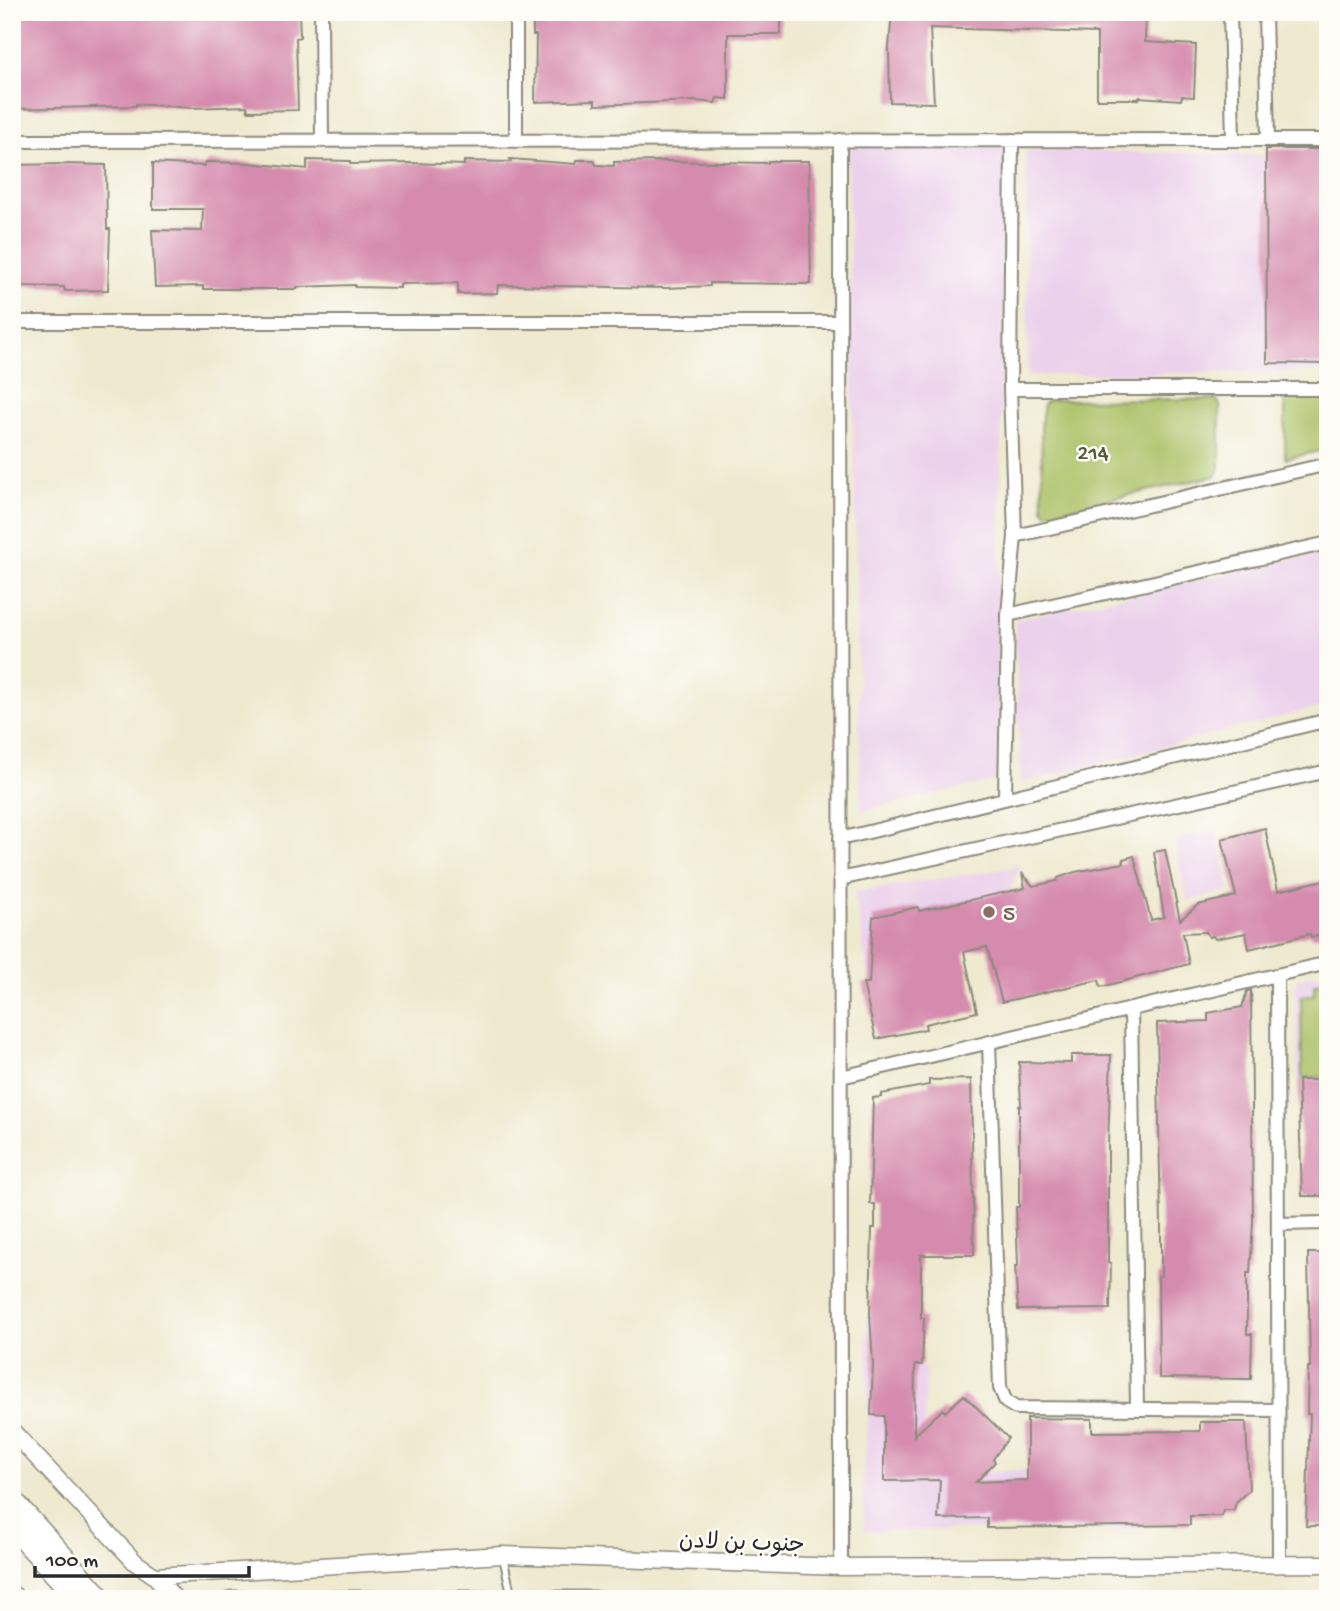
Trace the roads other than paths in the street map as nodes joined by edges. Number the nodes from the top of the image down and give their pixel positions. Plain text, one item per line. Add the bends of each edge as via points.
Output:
1 (321, 12) edge
2 (516, 12) edge
3 (1230, 12) edge
4 (1265, 12) edge
5 (1233, 140) junction
6 (1268, 140) junction
7 (1328, 140) edge
8 (12, 141) edge
9 (322, 141) junction
10 (516, 141) junction
11 (840, 141) junction
12 (1013, 141) junction
13 (840, 321) junction
14 (12, 322) edge
15 (1010, 389) junction
16 (1328, 389) edge
17 (1328, 464) edge
18 (1015, 536) junction
19 (1328, 543) edge
20 (1008, 615) junction
21 (1328, 720) edge
22 (1328, 771) edge
23 (1005, 799) junction
24 (840, 839) junction
25 (841, 879) junction
26 (1328, 963) edge
27 (1277, 975) junction
28 (1131, 1009) junction
29 (989, 1042) junction
30 (841, 1077) junction
31 (1328, 1223) edge
32 (1278, 1224) junction
33 (1137, 1409) junction
34 (1278, 1410) junction
35 (12, 1431) edge
36 (12, 1500) edge
37 (12, 1526) edge
38 (502, 1555) junction
39 (1279, 1564) junction
40 (1328, 1564) edge
41 (841, 1567) junction
42 (155, 1576) junction
43 (232, 1598) edge
44 (78, 1599) edge
45 (101, 1599) edge
46 (175, 1599) edge
47 (512, 1599) edge
48 (596, 1599) edge

1 - 9 street
2 - 10 street
3 - 5 street
4 - 6 street
5 - 6 street
5 - 12 street
6 - 7 street
8 - 9 street
9 - 10 street
10 - 11 street
11 - 12 street
11 - 13 street
12 - 15 street
13 - 14 street
13 - 24 street
15 - 16 street
15 - 18 street
17 - 18 street
18 - 20 street
19 - 20 street
20 - 23 street
21 - 23 street
22 - 25 street
23 - 24 street
24 - 25 street
25 - 30 street
26 - 27 street
27 - 28 street
27 - 32 street
28 - 29 street
28 - 33 street
29 - 30 street
29 - 33 street via 1000,1388 1006,1402 1016,1408
30 - 41 street
31 - 32 street
32 - 34 street
33 - 34 street
34 - 39 street
35 - 42 street via 136,1563
36 - 45 highway
37 - 44 highway
38 - 41 street, جنوب بن لادن
38 - 42 street, جنوب بن لادن
38 - 47 lane
39 - 40 street, جنوب بن لادن
39 - 41 street, جنوب بن لادن
42 - 46 street
43 - 47 street
47 - 48 street

